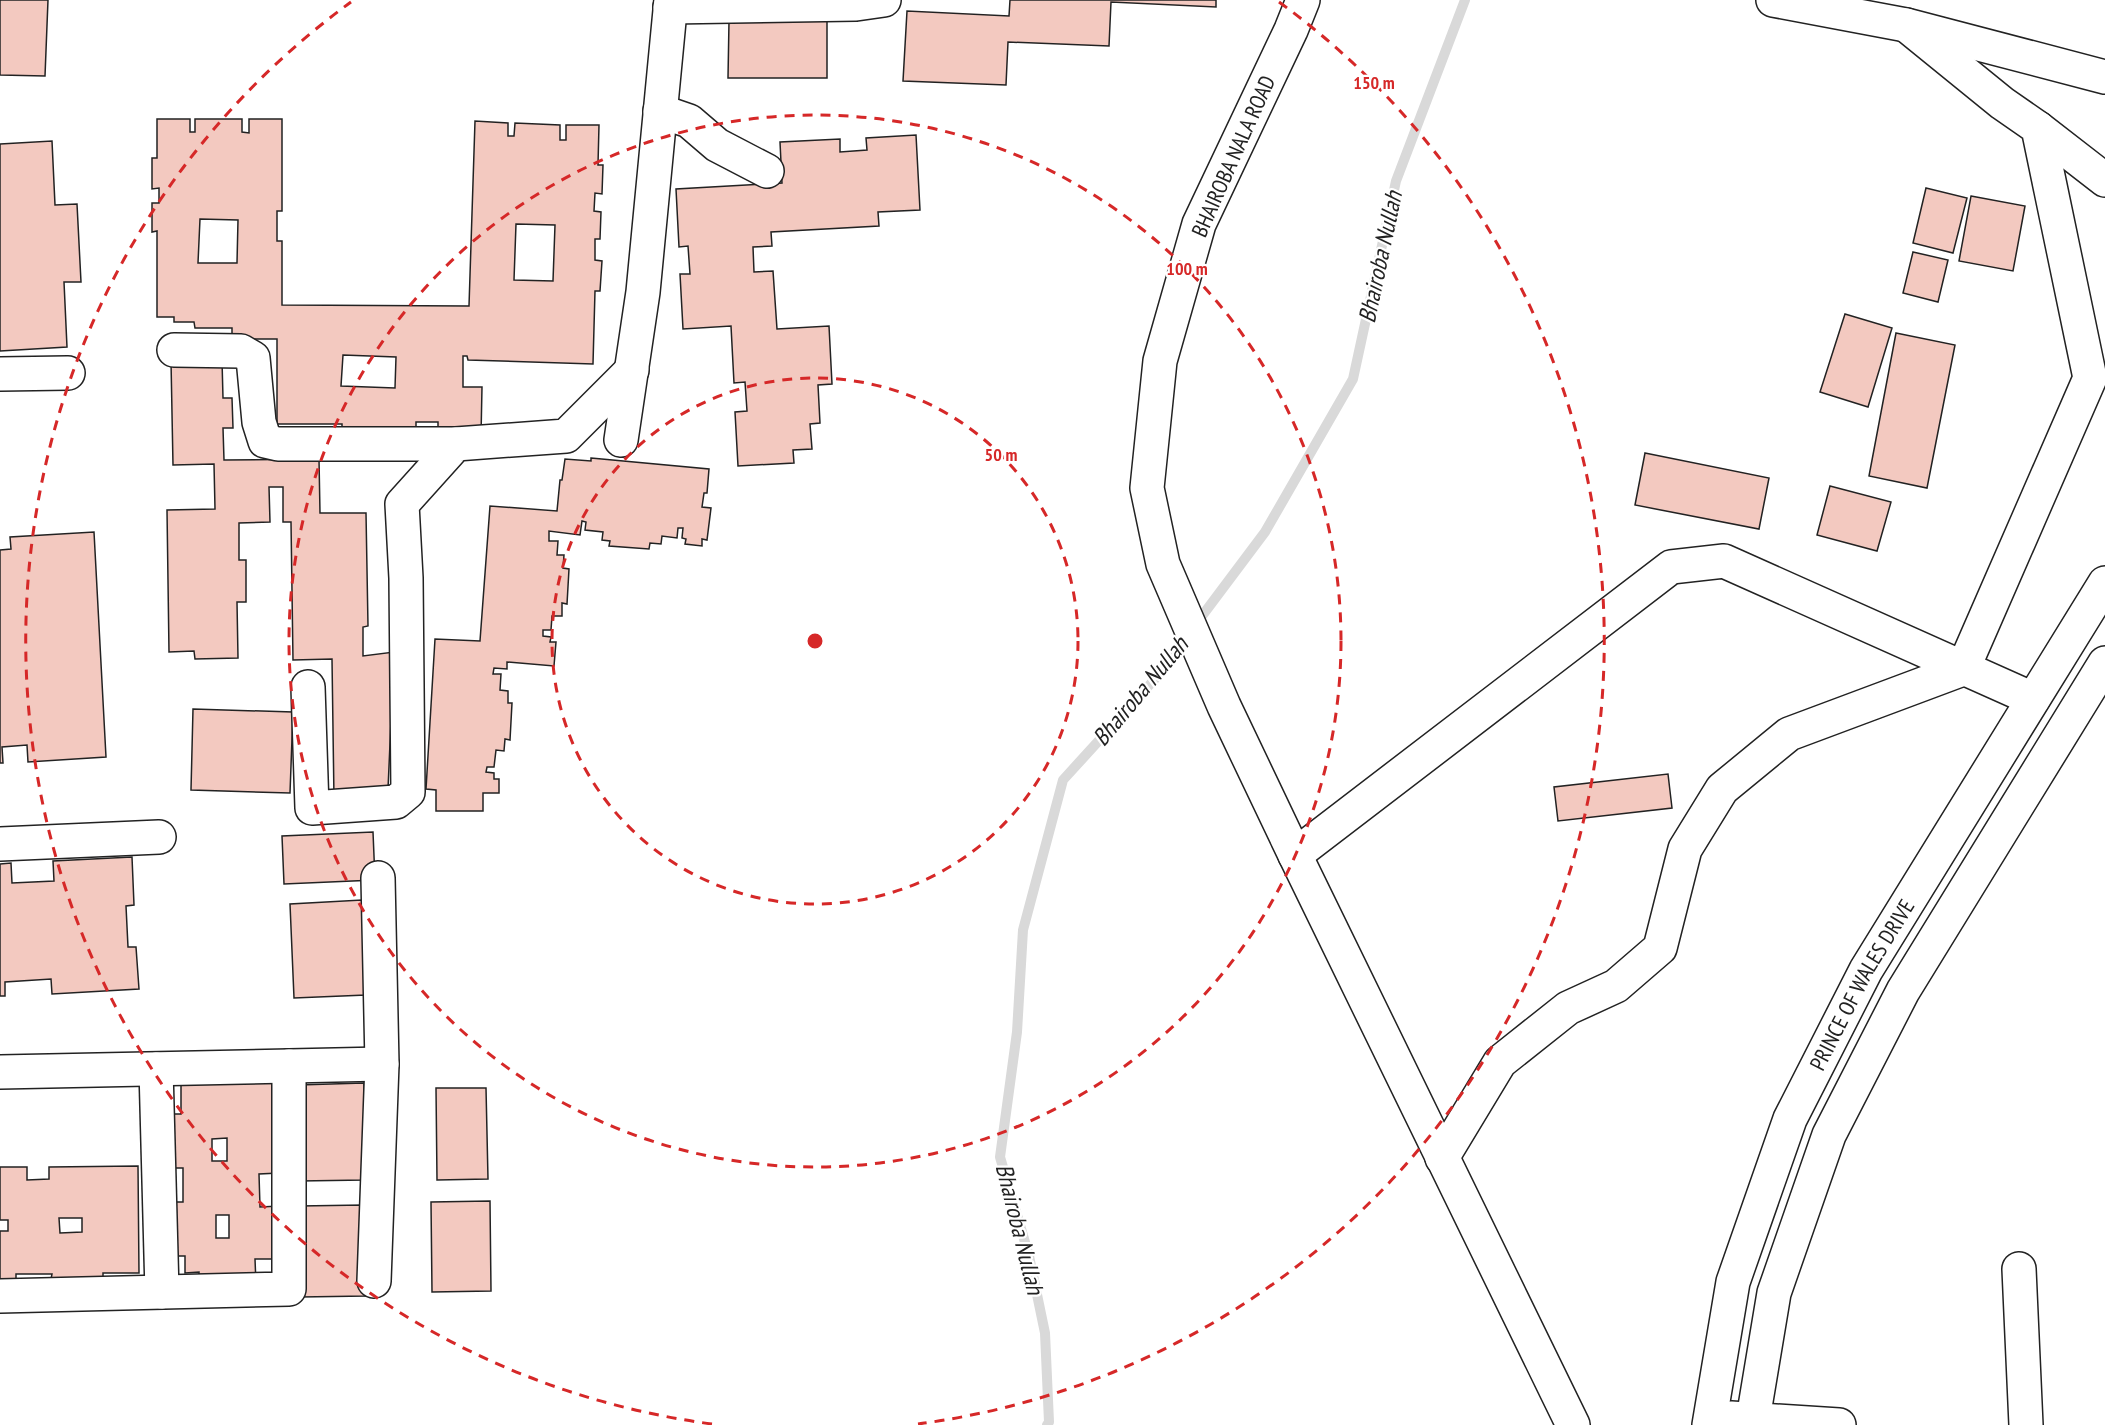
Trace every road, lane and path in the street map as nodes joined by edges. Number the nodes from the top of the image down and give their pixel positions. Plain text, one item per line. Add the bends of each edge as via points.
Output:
1 (884, 0) edge
2 (1303, 0) edge
3 (1773, 0) edge
4 (670, 3) edge
5 (1906, 26) junction
6 (2105, 77) edge
7 (660, 111) junction
8 (2038, 128) junction
9 (767, 171) dead end
10 (2105, 180) edge
11 (174, 350) dead end
12 (632, 370) junction
13 (68, 373) dead end
14 (0, 374) edge
15 (621, 441) dead end
16 (456, 444) junction
17 (2105, 583) edge
18 (2105, 663) edge
19 (1963, 669) junction
20 (308, 687) dead end
21 (2033, 699) junction
22 (159, 837) dead end
23 (0, 844) edge
24 (1294, 855) junction
25 (378, 878) dead end
26 (382, 1064) junction
27 (289, 1066) junction
28 (156, 1069) junction
29 (0, 1072) edge
30 (1442, 1158) junction
31 (2019, 1269) dead end
32 (374, 1281) dead end
33 (162, 1292) junction
34 (0, 1296) edge
35 (1710, 1421) edge
36 (1752, 1423) edge
37 (1573, 1425) edge
38 (1839, 1425) edge
39 (2026, 1425) edge

1 - 4 street via 856,4
2 - 24 street, BHAIROBA NALA ROAD via 1198,224 1160,361 1147,488 1163,564
3 - 5 street
4 - 7 street
5 - 6 street
5 - 8 street
7 - 9 street via 689,121 717,145
7 - 12 street
8 - 10 street
8 - 19 street via 2090,378
11 - 16 street via 241,351 253,358 259,422 265,441
12 - 15 street
12 - 16 street via 566,436
13 - 14 street
16 - 20 street via 402,504 408,792 396,802 312,808
17 - 21 street, PRINCE OF WALES DRIVE
18 - 36 street, PRINCE OF WALES DRIVE via 1903,991 1829,1135 1774,1293
19 - 21 street
19 - 24 street via 1724,561 1671,567
19 - 30 street via 1789,734 1722,789 1685,849 1660,948 1616,986 1568,1008 1500,1062
21 - 35 street, PRINCE OF WALES DRIVE via 1866,970 1790,1119 1733,1282
22 - 23 street
24 - 30 street, BHAIROBA NALA ROAD
25 - 26 street
26 - 27 street
26 - 32 street
27 - 28 street
27 - 33 street via 289,1289
28 - 29 street
28 - 33 street
30 - 37 street, BHAIROBA NALA ROAD
31 - 39 street
33 - 34 street
35 - 36 street
36 - 38 street

